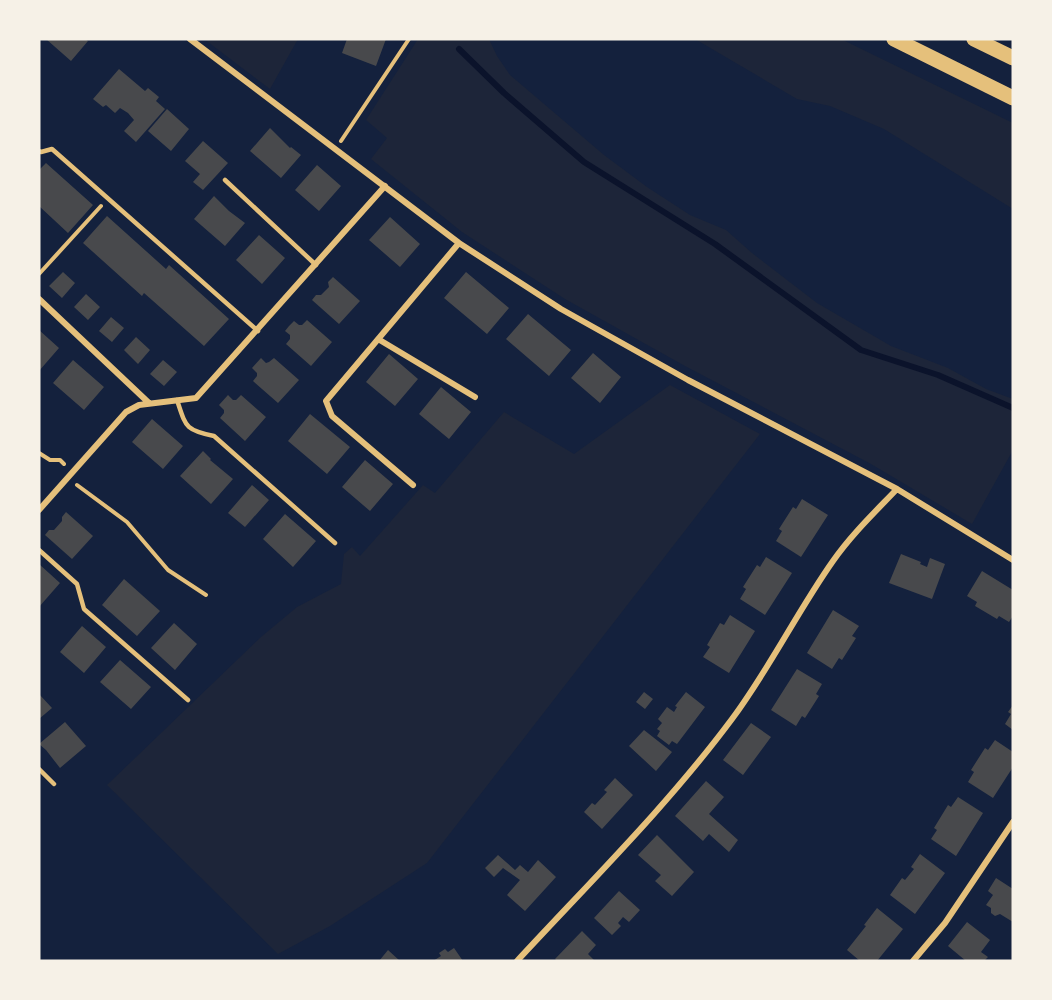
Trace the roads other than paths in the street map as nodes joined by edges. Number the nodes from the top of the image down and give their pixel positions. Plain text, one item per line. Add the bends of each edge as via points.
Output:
1 (190, 39) edge
2 (894, 39) edge
3 (974, 39) edge
4 (1013, 58) edge
5 (1013, 98) edge
6 (39, 151) edge
7 (225, 180) dead end
8 (385, 186) junction
9 (459, 243) junction
10 (316, 265) junction
11 (39, 299) edge
12 (258, 331) junction
13 (378, 339) junction
14 (476, 397) dead end
15 (177, 400) junction
16 (149, 404) junction
17 (413, 485) dead end
18 (897, 489) junction
19 (39, 510) edge
20 (335, 543) dead end
21 (39, 550) edge
22 (1013, 560) edge
23 (188, 700) dead end
24 (39, 769) edge
25 (54, 784) dead end
26 (1013, 822) edge
27 (517, 961) edge
28 (913, 961) edge

1 - 8 street
2 - 5 highway
3 - 4 highway
6 - 12 lane via 52,149
7 - 10 lane
8 - 9 street
8 - 10 street
9 - 13 street
9 - 18 street via 561,309
10 - 12 street
11 - 16 street
12 - 15 street via 196,398
13 - 14 street
13 - 17 street via 326,401 332,416
15 - 16 street
15 - 20 lane via 185,424 194,432 214,436
16 - 19 street via 126,412
18 - 22 street
18 - 27 street via 833,560 750,694 715,742
21 - 23 lane via 77,584 84,609
24 - 25 lane
26 - 28 street via 945,923

